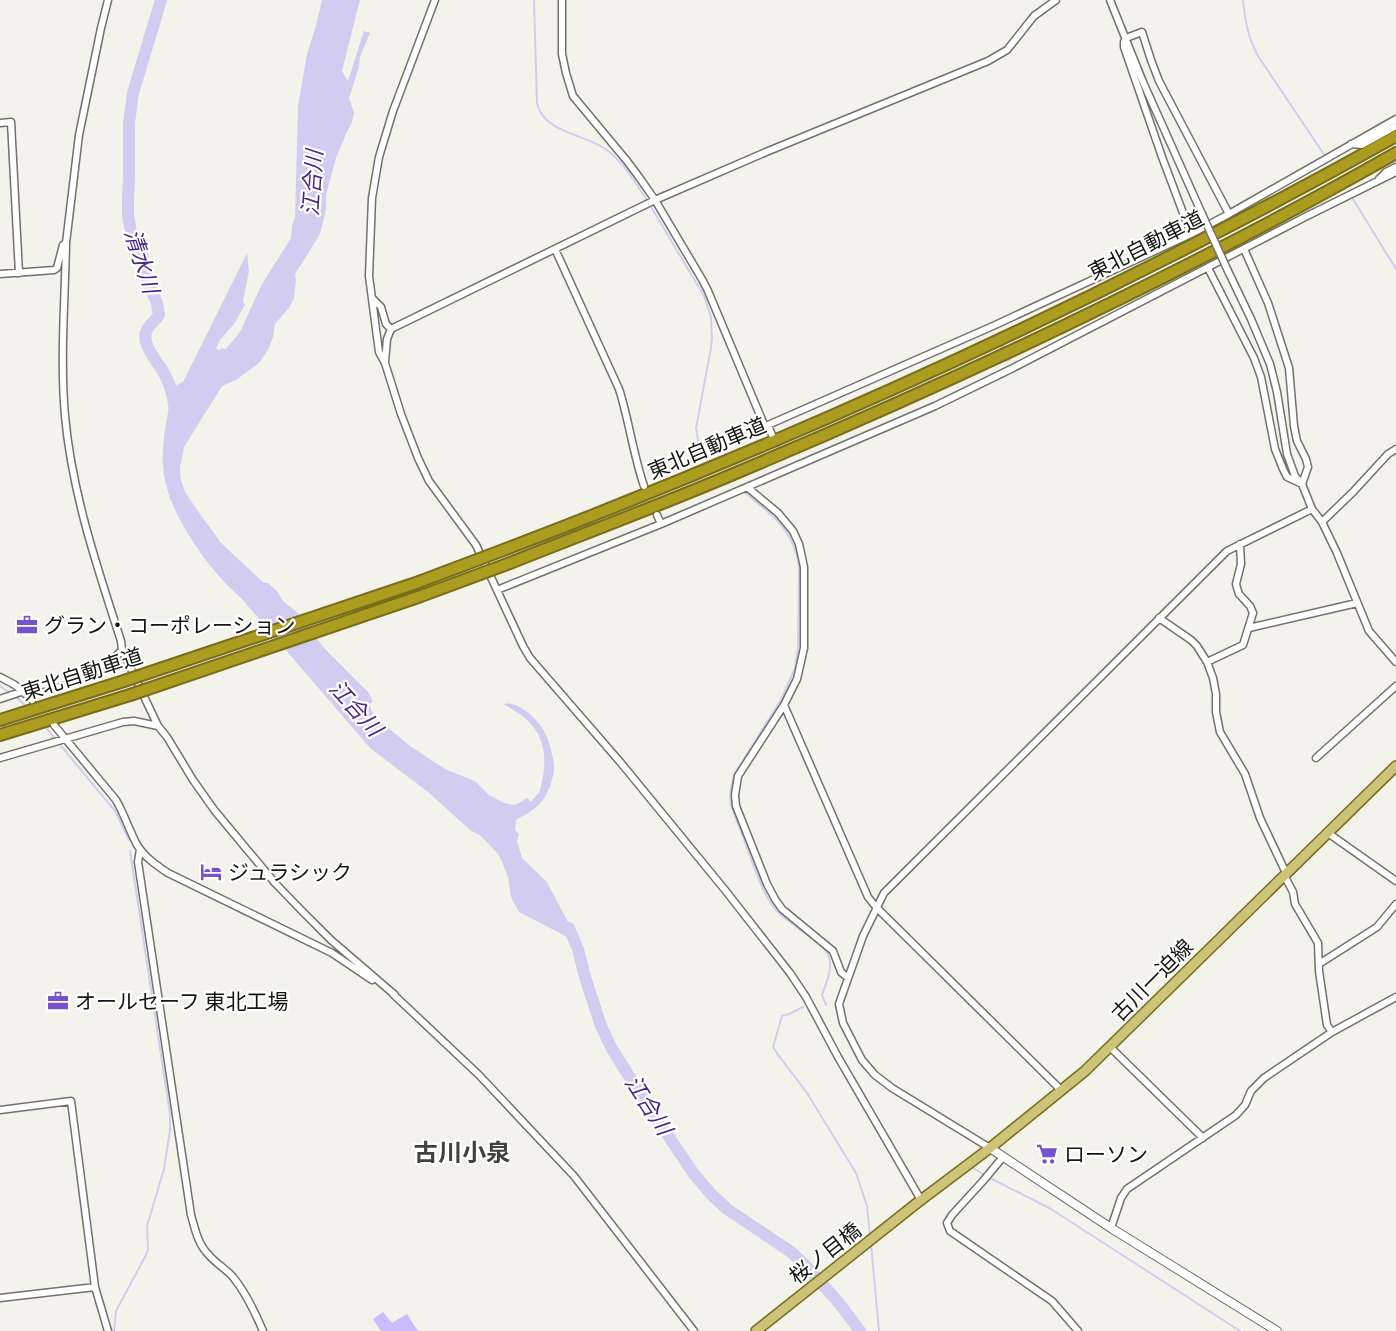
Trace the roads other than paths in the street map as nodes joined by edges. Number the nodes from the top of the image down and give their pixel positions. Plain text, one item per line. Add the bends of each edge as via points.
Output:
1 (108, 0) edge
2 (435, 0) edge
3 (562, 0) edge
4 (1056, 0) edge
5 (1110, 0) edge
6 (1126, 38) junction
7 (1396, 118) edge
8 (0, 123) edge
9 (1396, 126) edge
10 (1396, 136) edge
11 (1351, 144) junction
12 (1396, 153) edge
13 (1396, 166) edge
14 (1396, 172) edge
15 (1375, 183) junction
16 (655, 200) junction
17 (1229, 214) junction
18 (1191, 234) junction
19 (66, 243) junction
20 (555, 249) junction
21 (1245, 249) junction
22 (1208, 268) junction
23 (19, 273) junction
24 (0, 274) edge
25 (372, 297) junction
26 (993, 326) junction
27 (391, 329) junction
28 (997, 334) tunnel mouth
29 (1009, 361) tunnel mouth
30 (385, 363) junction
31 (1013, 368) junction
32 (768, 425) junction
33 (772, 435) tunnel mouth
34 (1396, 449) edge
35 (786, 462) tunnel mouth
36 (789, 470) junction
37 (1302, 484) junction
38 (644, 486) dead end
39 (747, 488) junction
40 (1312, 508) junction
41 (657, 515) dead end
42 (1322, 522) junction
43 (661, 524) junction
44 (1240, 544) junction
45 (497, 590) junction
46 (1357, 603) junction
47 (1160, 618) junction
48 (1249, 628) junction
49 (122, 650) junction
50 (1207, 662) junction
51 (1396, 662) edge
52 (0, 677) edge
53 (1396, 686) edge
54 (23, 692) junction
55 (0, 699) edge
56 (32, 700) dead end
57 (784, 705) junction
58 (0, 720) edge
59 (54, 725) dead end
60 (158, 726) junction
61 (0, 735) edge
62 (59, 740) junction
63 (0, 758) edge
64 (1316, 758) dead end
65 (1396, 766) edge
66 (1328, 832) junction
67 (140, 849) junction
68 (1285, 874) junction
69 (1396, 881) edge
70 (1396, 904) edge
71 (876, 907) junction
72 (1319, 964) junction
73 (848, 978) junction
74 (396, 995) junction
75 (1396, 997) edge
76 (1332, 1032) junction
77 (1110, 1047) junction
78 (1061, 1090) junction
79 (0, 1110) edge
80 (1203, 1138) junction
81 (990, 1148) junction
82 (1003, 1157) junction
83 (919, 1202) junction
84 (1111, 1228) junction
85 (95, 1287) junction
86 (0, 1298) edge
87 (108, 1331) edge
88 (263, 1331) edge
89 (694, 1331) edge
90 (756, 1331) edge
91 (1078, 1331) edge
92 (1277, 1331) edge

1 - 19 street via 79,135
2 - 25 street via 379,157 372,198
3 - 16 street via 562,54 573,96
4 - 16 street via 1034,16 1007,50 988,61
5 - 6 street
6 - 17 street via 1142,32 1159,81
6 - 18 street via 1124,47
6 - 37 street, bridge via 1270,364 1287,454
7 - 11 street
8 - 23 street via 11,122
9 - 11 street via 1362,145
10 - 58 highway, 東北自動車道, bridge via 1094,294 735,459 416,584
11 - 17 street
12 - 61 highway, 東北自動車道, bridge via 1111,303 938,385 740,471 420,596
13 - 15 street
14 - 15 street
15 - 21 street
16 - 20 street
16 - 32 street via 708,291 765,427
17 - 18 street
18 - 26 street
19 - 23 street via 54,270
19 - 49 street via 64,384 69,448 88,538
20 - 27 street
20 - 38 street via 619,389
21 - 22 street
21 - 37 street via 1289,368 1294,426 1308,467
22 - 31 street
22 - 37 street via 1261,377 1282,469 1287,477
23 - 24 street
25 - 27 street
25 - 30 street via 375,332
26 - 28 street
26 - 32 street
27 - 30 street
29 - 31 street
30 - 45 street via 429,481 476,545
31 - 36 street
32 - 33 street
34 - 42 street
35 - 36 street
36 - 39 street
37 - 40 street
39 - 43 street
39 - 57 street via 786,522 802,554 804,648 797,679
40 - 42 street
40 - 44 street
41 - 43 street
42 - 46 street
43 - 45 street
44 - 47 street via 1227,551
44 - 48 street via 1236,584 1250,606
45 - 83 street via 530,658 621,762 790,973
46 - 48 street
46 - 51 street via 1370,631
47 - 50 street via 1191,640
47 - 71 street via 884,893
48 - 50 street via 1243,645
49 - 54 street via 109,663
49 - 60 street
50 - 68 street via 1216,694 1220,732 1245,774
52 - 54 street
53 - 64 street
54 - 55 street
54 - 56 street
57 - 71 street via 864,890
57 - 73 street via 738,776 736,806 775,899 833,951 838,967
59 - 62 street
60 - 62 street via 123,722
60 - 74 street via 215,811 275,883 331,940
62 - 63 street
62 - 67 street via 116,800
65 - 66 main road, 古川一迫線
66 - 68 main road, 古川一迫線
66 - 69 street
67 - 74 street via 168,873 332,953
67 - 88 street via 138,862 191,1215 201,1245 239,1285
68 - 72 street via 1295,904 1318,943
68 - 77 main road, 古川一迫線
70 - 72 street via 1377,927
71 - 73 street
71 - 78 street
72 - 76 street via 1327,1025
73 - 81 street via 840,1011 862,1060 892,1088
74 - 89 street via 479,1075 574,1176
75 - 76 street
76 - 80 street via 1264,1077 1241,1110
77 - 78 main road, 古川一迫線
77 - 80 street
78 - 81 main road, 古川一迫線
79 - 85 street via 71,1101
80 - 84 street via 1127,1189
81 - 82 street
81 - 83 main road, 古川一迫線
82 - 84 street
82 - 91 street via 952,1215 947,1222 950,1231 1052,1301
83 - 90 main road, 桜ノ目橋
84 - 92 street
85 - 86 street
85 - 87 street

